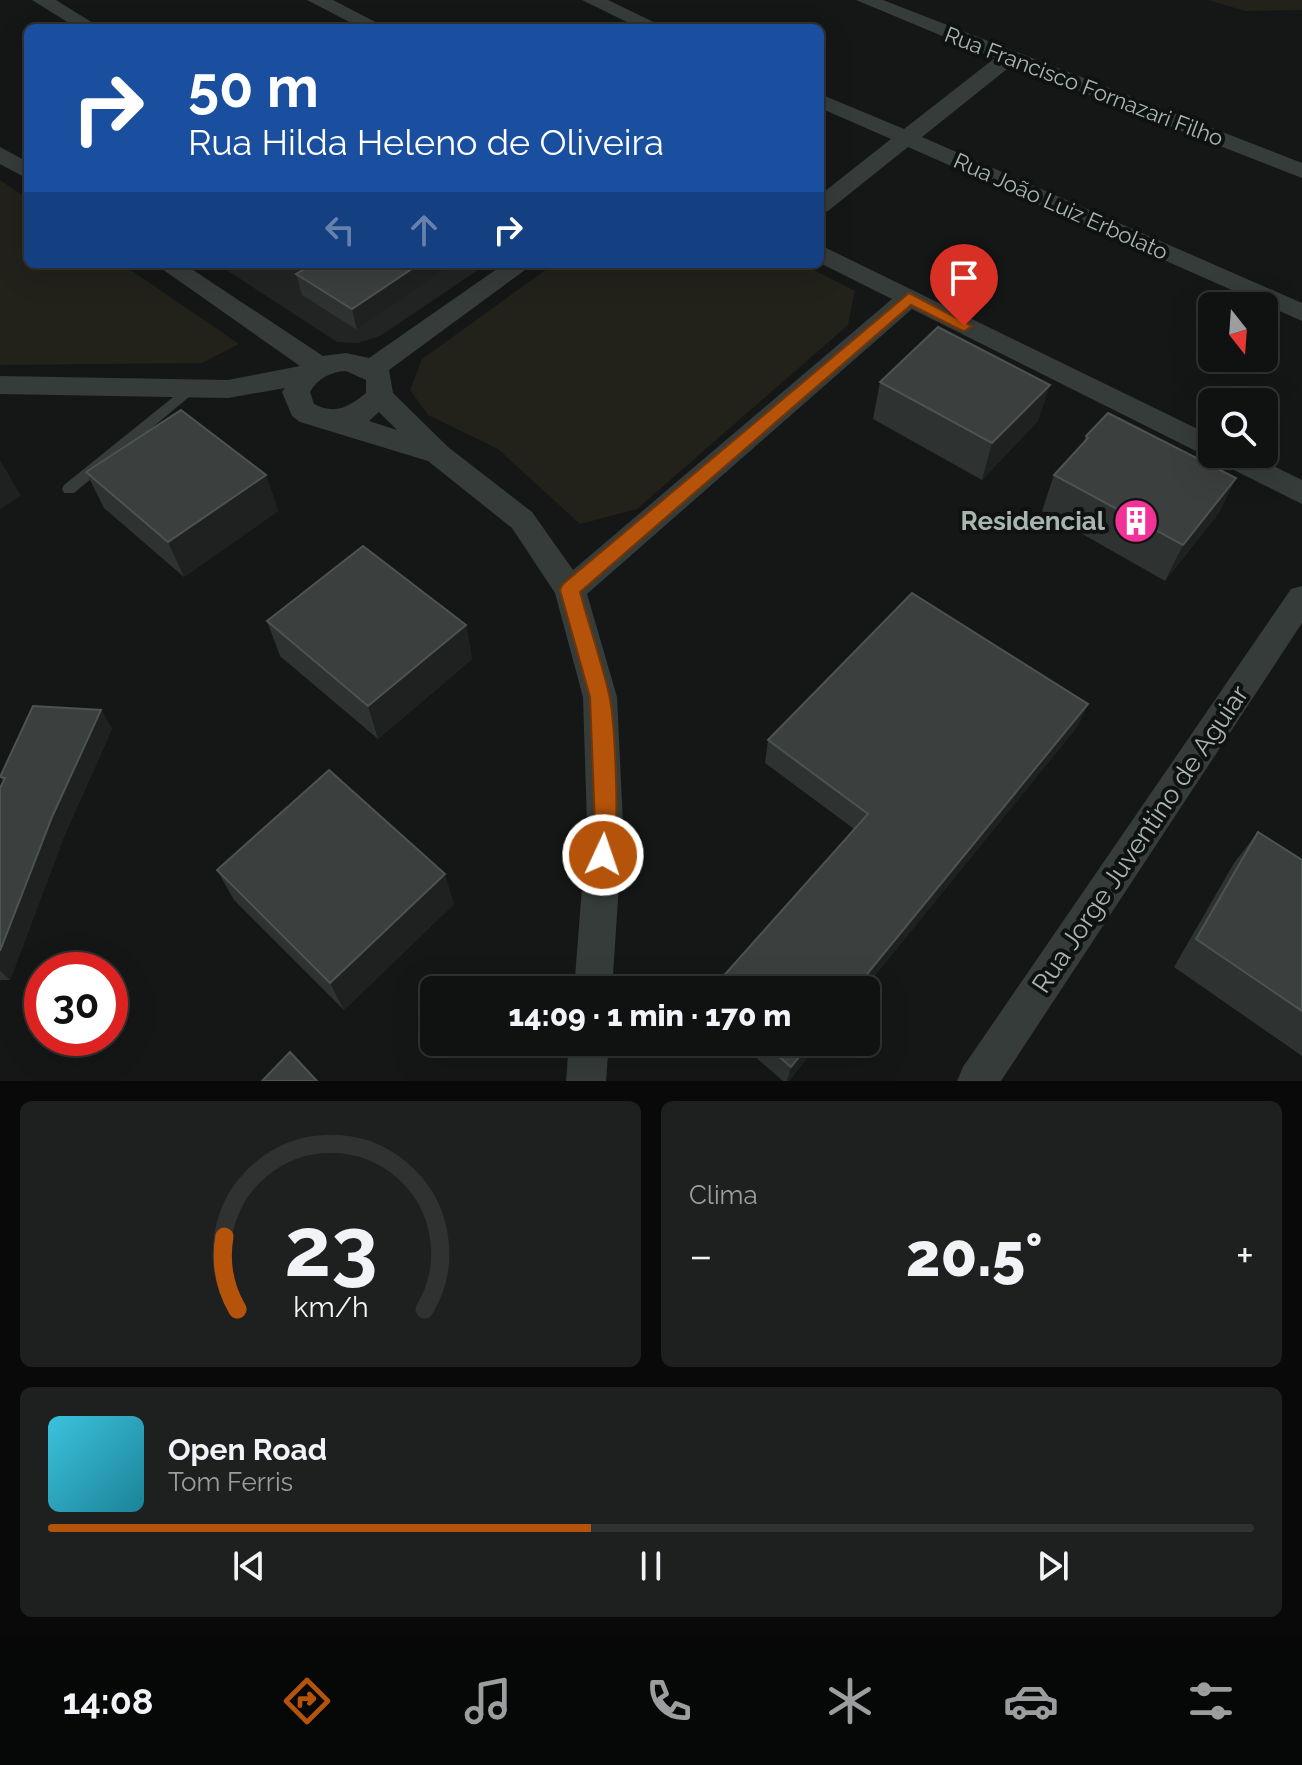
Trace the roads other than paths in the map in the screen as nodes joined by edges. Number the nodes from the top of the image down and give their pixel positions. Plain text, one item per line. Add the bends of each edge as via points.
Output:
1 (42, 0) edge
2 (317, 0) edge
3 (592, 0) edge
4 (866, 0) edge
5 (84, 24) edge
6 (368, 24) edge
7 (647, 24) edge
8 (1008, 58) junction
9 (824, 102) edge
10 (905, 137) junction
11 (0, 154) edge
12 (24, 169) edge
13 (1302, 171) edge
14 (824, 203) edge
15 (824, 255) edge
16 (173, 268) edge
17 (516, 268) edge
18 (909, 298) junction
19 (1302, 313) edge
20 (314, 370) junction
21 (376, 382) junction
22 (0, 385) edge
23 (191, 389) junction
24 (228, 389) junction
25 (302, 409) junction
26 (336, 420) junction
27 (1198, 441) edge
28 (438, 454) junction
29 (1252, 468) edge
30 (69, 489) dead end
31 (1302, 493) edge
32 (570, 590) junction
33 (1302, 598) edge
34 (594, 976) edge
35 (588, 1056) edge
36 (586, 1081) edge
37 (977, 1081) edge

1 - 5 street
2 - 6 street
3 - 7 street
4 - 8 street, Rua Francisco Fornazari Filho
8 - 10 street
8 - 13 street, Rua Francisco Fornazari Filho
9 - 10 street, Rua João Luiz Erbolato
10 - 14 street
10 - 19 street, Rua João Luiz Erbolato
11 - 12 street
15 - 18 street
16 - 20 street
17 - 21 street
18 - 27 street
18 - 32 street
20 - 21 street via 348,362
20 - 24 street
20 - 25 street via 296,392
21 - 26 street via 368,409
21 - 28 street
22 - 23 street
23 - 24 street
23 - 30 lane
24 - 25 street
25 - 26 street
26 - 28 street
28 - 32 street via 522,520
29 - 31 street
32 - 34 street via 600,697 605,824
33 - 37 street, Rua Jorge Juventino de Aguiar
35 - 36 street

